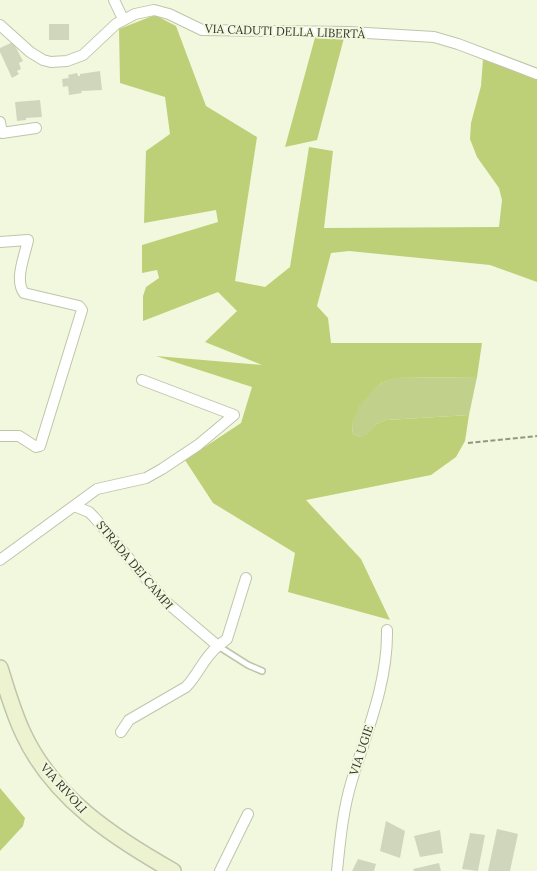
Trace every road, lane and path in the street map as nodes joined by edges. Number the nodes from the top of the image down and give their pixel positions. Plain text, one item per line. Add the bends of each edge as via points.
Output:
1 (114, 0) edge
2 (123, 19) junction
3 (0, 24) edge
4 (537, 74) edge
5 (0, 122) edge
6 (36, 128) dead end
7 (0, 242) edge
8 (142, 380) dead end
9 (0, 436) edge
10 (537, 436) edge
11 (468, 443) dead end
12 (74, 506) junction
13 (0, 560) edge
14 (246, 578) dead end
15 (388, 630) dead end
16 (218, 646) junction
17 (0, 668) edge
18 (262, 671) dead end
19 (5, 703) edge
20 (121, 732) dead end
21 (248, 814) dead end
22 (173, 871) edge
23 (220, 871) edge
24 (337, 871) edge

1 - 2 street
2 - 3 street, VIA CADUTI DELLA LIBERTÀ via 83,55 58,62 36,56
2 - 4 street, VIA CADUTI DELLA LIBERTÀ via 154,10 202,30 434,37
5 - 6 street via 2,133
7 - 9 street via 28,240 20,278 20,288 24,293 78,306 82,310 40,446 36,447 19,436
8 - 12 street via 234,415 162,470 146,478 97,489
10 - 11 path
12 - 13 street
12 - 16 street, STRADA DEI CAMPI via 89,512 165,601
14 - 16 street via 227,639
15 - 24 street, VIA UGIE via 382,681 351,781
16 - 18 lane
16 - 20 street via 186,687 129,720
17 - 19 street, VIA RIVOLI
19 - 22 street, VIA RIVOLI via 34,754 67,796 105,829
21 - 23 street

